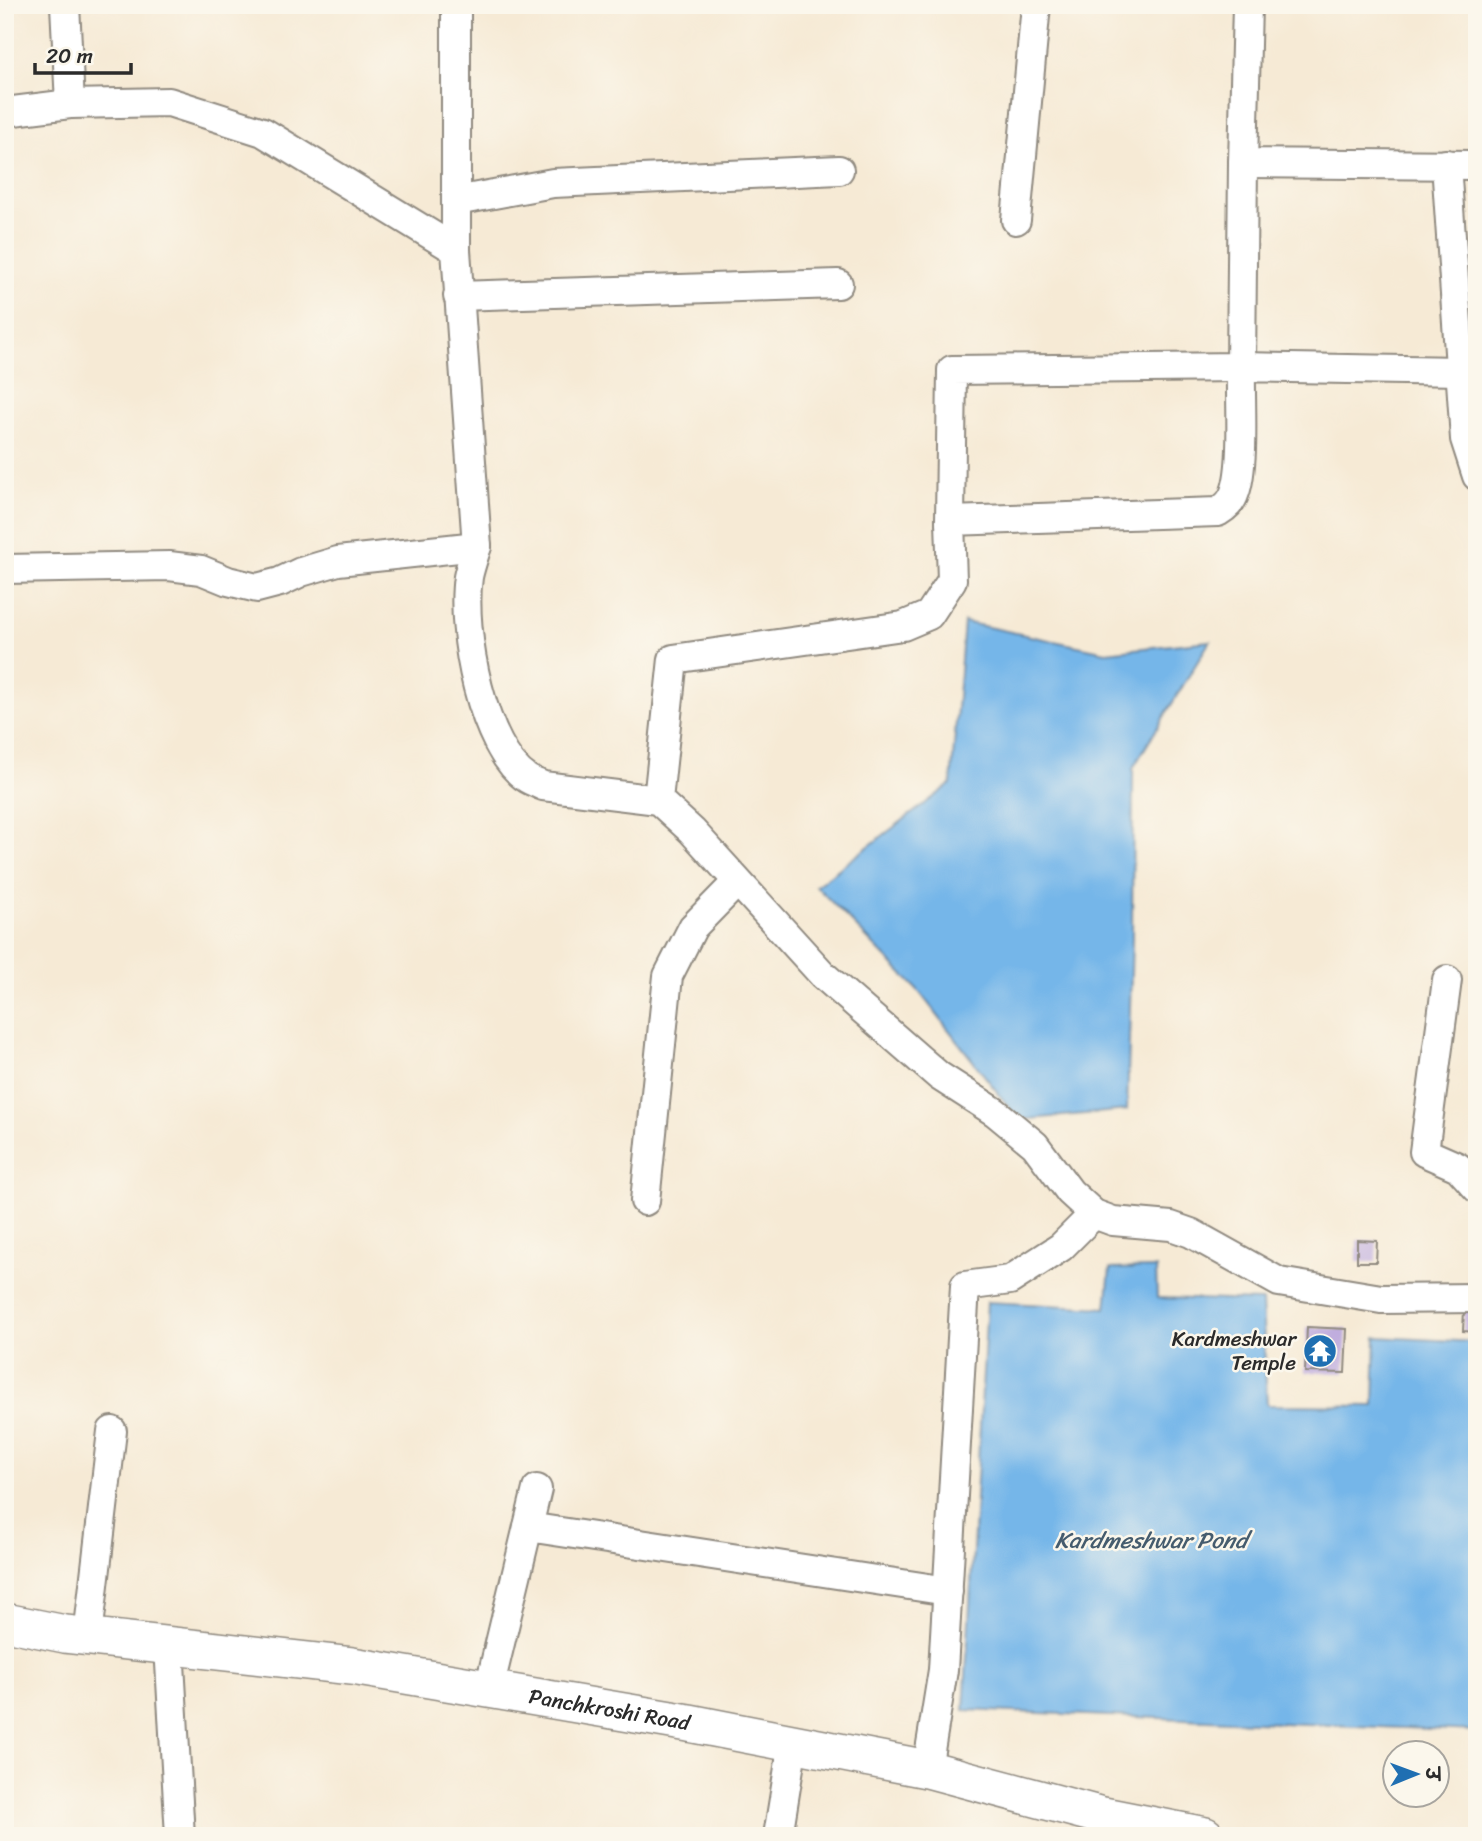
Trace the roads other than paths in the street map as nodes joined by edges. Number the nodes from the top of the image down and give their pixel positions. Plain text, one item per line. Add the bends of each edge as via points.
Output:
1 (65, 5) edge
2 (456, 5) edge
3 (1036, 5) edge
4 (1247, 5) edge
5 (70, 104) junction
6 (5, 111) edge
7 (1243, 163) junction
8 (1446, 164) junction
9 (1477, 164) edge
10 (839, 170) dead end
11 (456, 201) junction
12 (1017, 220) dead end
13 (456, 250) junction
14 (838, 284) dead end
15 (458, 296) junction
16 (1241, 367) junction
17 (1461, 371) junction
18 (1477, 476) edge
19 (950, 521) junction
20 (477, 546) junction
21 (5, 569) edge
22 (658, 800) junction
23 (737, 882) junction
24 (1447, 980) dead end
25 (1477, 1188) edge
26 (645, 1201) dead end
27 (1094, 1214) junction
28 (1477, 1298) edge
29 (111, 1431) dead end
30 (537, 1489) dead end
31 (528, 1527) junction
32 (948, 1591) junction
33 (5, 1622) edge
34 (88, 1636) junction
35 (169, 1646) junction
36 (489, 1689) junction
37 (793, 1743) junction
38 (926, 1769) junction
39 (180, 1836) edge
40 (778, 1836) edge
41 (1205, 1836) edge

1 - 5 street
2 - 11 street
3 - 12 street
4 - 7 street
5 - 6 street
5 - 13 street via 169,102 263,132
7 - 8 street
7 - 16 street
8 - 9 street
8 - 17 street
10 - 11 street via 553,183
11 - 13 street
13 - 15 street
14 - 15 street
15 - 20 street
16 - 17 street
16 - 19 street via 1240,471 1235,492 1218,512
16 - 19 street via 952,370
17 - 18 street via 1465,439
19 - 22 street via 952,580 929,615 903,626 673,659
20 - 21 street via 338,561 257,588 201,570 169,566
20 - 22 street via 468,576 469,641 487,716 513,765 543,786
22 - 23 street
23 - 26 street via 693,927 668,976
23 - 27 street via 823,975 939,1076 1035,1145 1070,1192
24 - 25 street via 1424,1152 1458,1167
27 - 28 street via 1191,1233 1279,1282 1381,1299
27 - 32 street via 1061,1247 1010,1280 965,1286
29 - 34 street
30 - 31 street
31 - 32 street
31 - 36 street
32 - 38 street via 943,1670
33 - 34 street, Panchkroshi Road
34 - 35 street, Panchkroshi Road
35 - 36 street, Panchkroshi Road via 352,1666
35 - 39 street
36 - 37 street, Panchkroshi Road
37 - 38 street, Panchkroshi Road
37 - 40 street
38 - 41 street, Panchkroshi Road via 1103,1816

